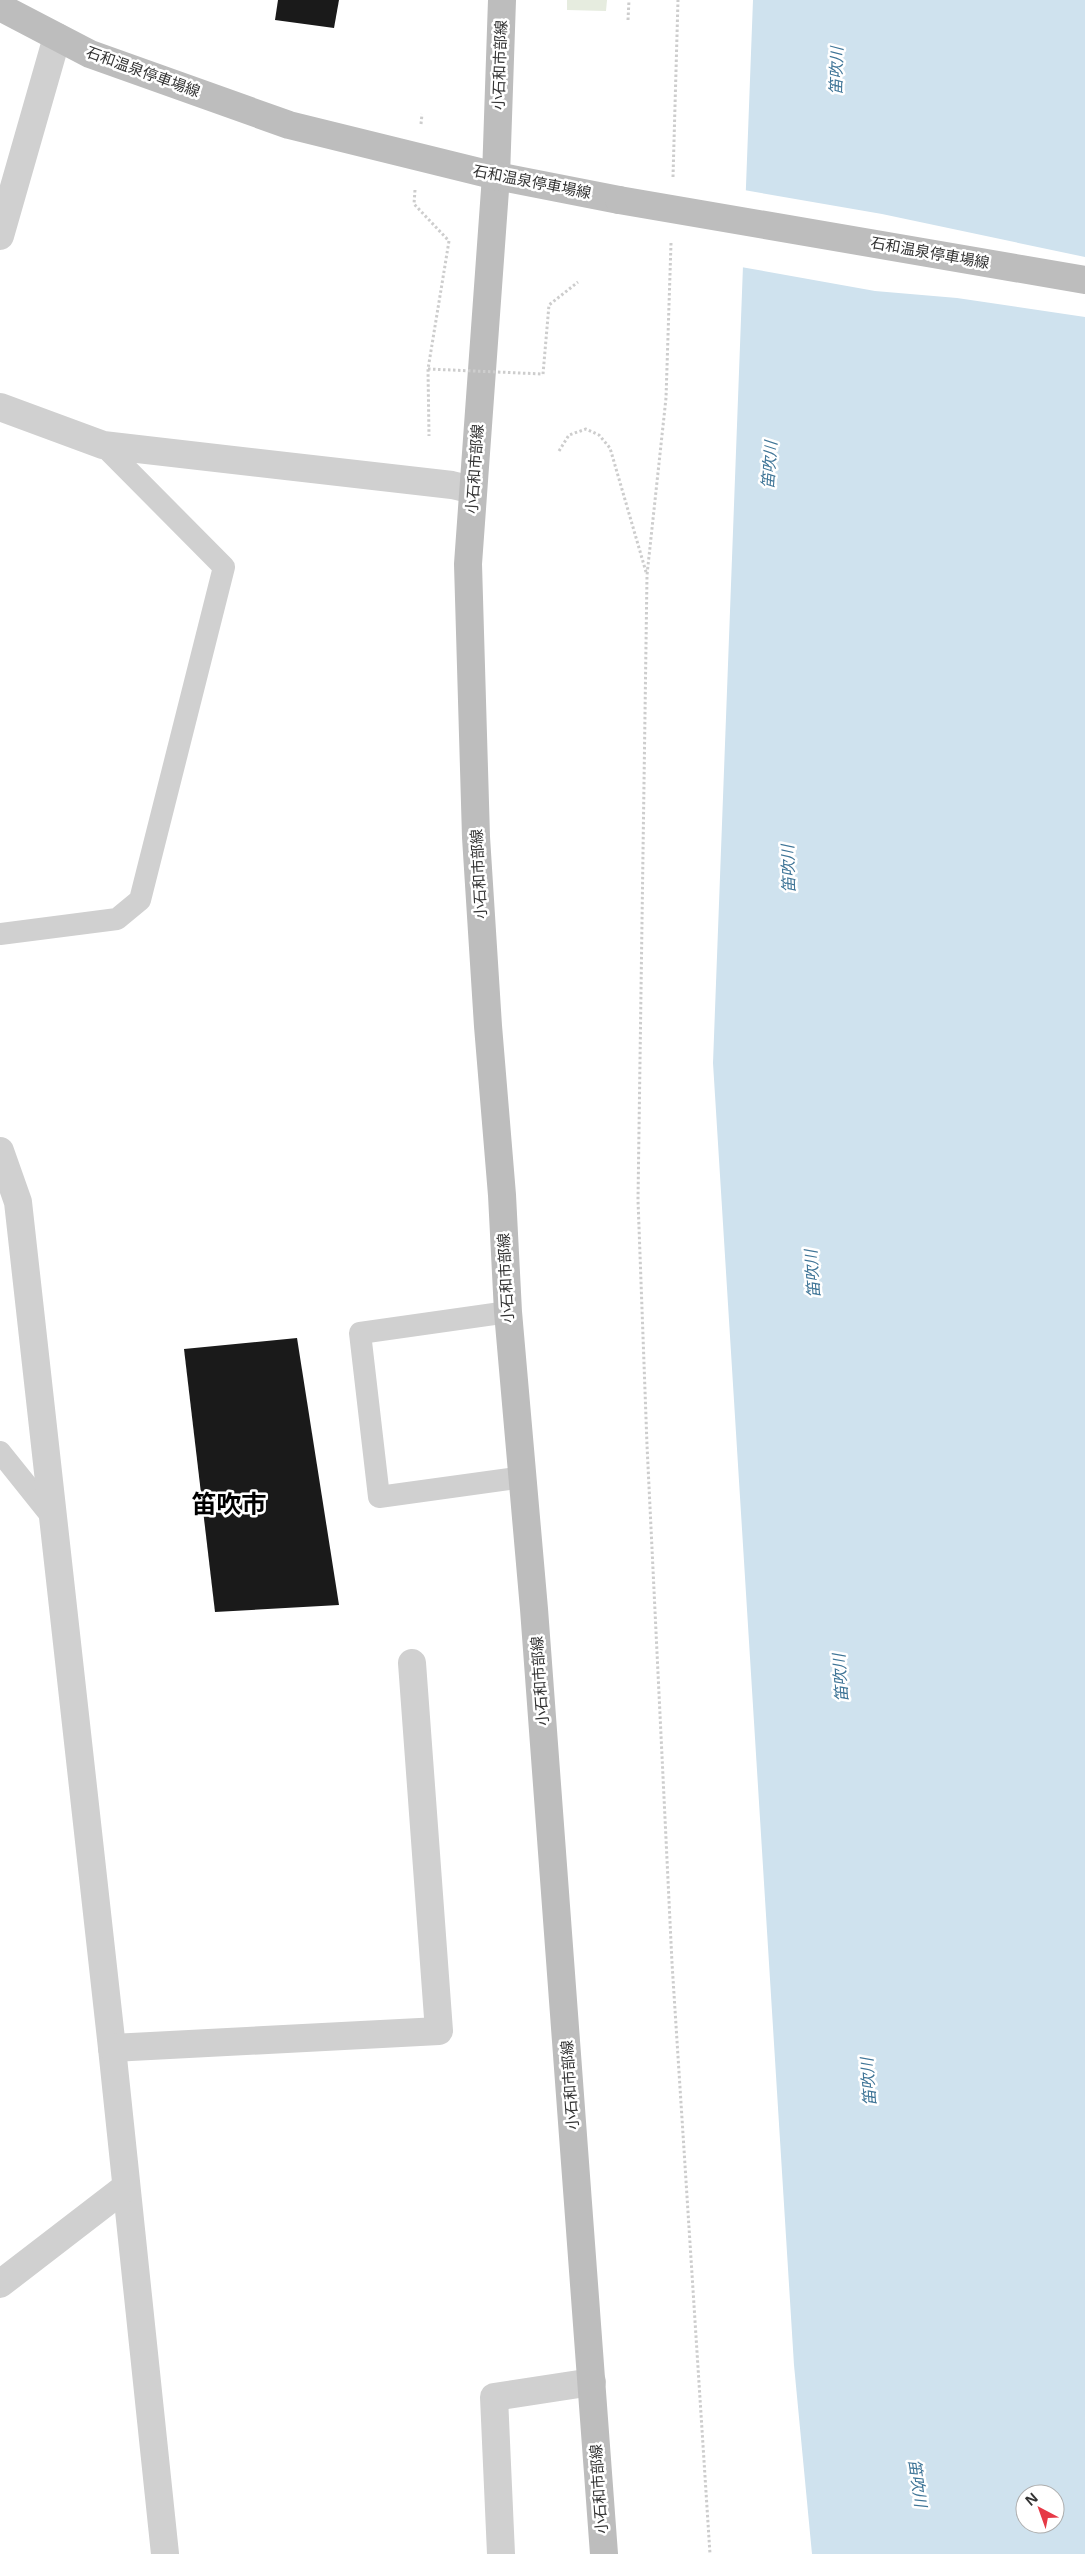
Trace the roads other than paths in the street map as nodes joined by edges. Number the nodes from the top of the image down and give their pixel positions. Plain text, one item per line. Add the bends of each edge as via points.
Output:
1 (502, 0) edge
2 (0, 7) edge
3 (56, 37) junction
4 (496, 176) junction
5 (0, 236) edge
6 (1085, 280) edge
7 (0, 407) edge
8 (103, 445) junction
9 (473, 490) junction
10 (0, 934) edge
11 (0, 1151) edge
12 (508, 1312) junction
13 (0, 1452) edge
14 (524, 1477) junction
15 (53, 1518) junction
16 (412, 1663) dead end
17 (112, 2048) junction
18 (126, 2188) junction
19 (0, 2284) edge
20 (592, 2382) junction
21 (165, 2554) edge
22 (501, 2554) edge
23 (604, 2554) edge

1 - 4 main road, 小石和市部線
2 - 3 main road, 石和温泉停車場線
3 - 4 main road, 石和温泉停車場線 via 90,54 289,126
3 - 5 street
4 - 6 main road, 石和温泉停車場線, bridge
4 - 9 main road, 小石和市部線
7 - 8 street
8 - 9 street
8 - 10 lane via 224,567 140,900 117,919
9 - 12 main road, 小石和市部線 via 468,564 476,837
11 - 15 street via 18,1202
12 - 14 main road, 小石和市部線
12 - 14 lane via 360,1333 379,1497
13 - 15 lane
14 - 20 main road, 小石和市部線
15 - 17 street
16 - 17 street via 439,2030
17 - 18 street
18 - 19 street
18 - 21 street
20 - 22 street via 494,2397
20 - 23 main road, 小石和市部線

